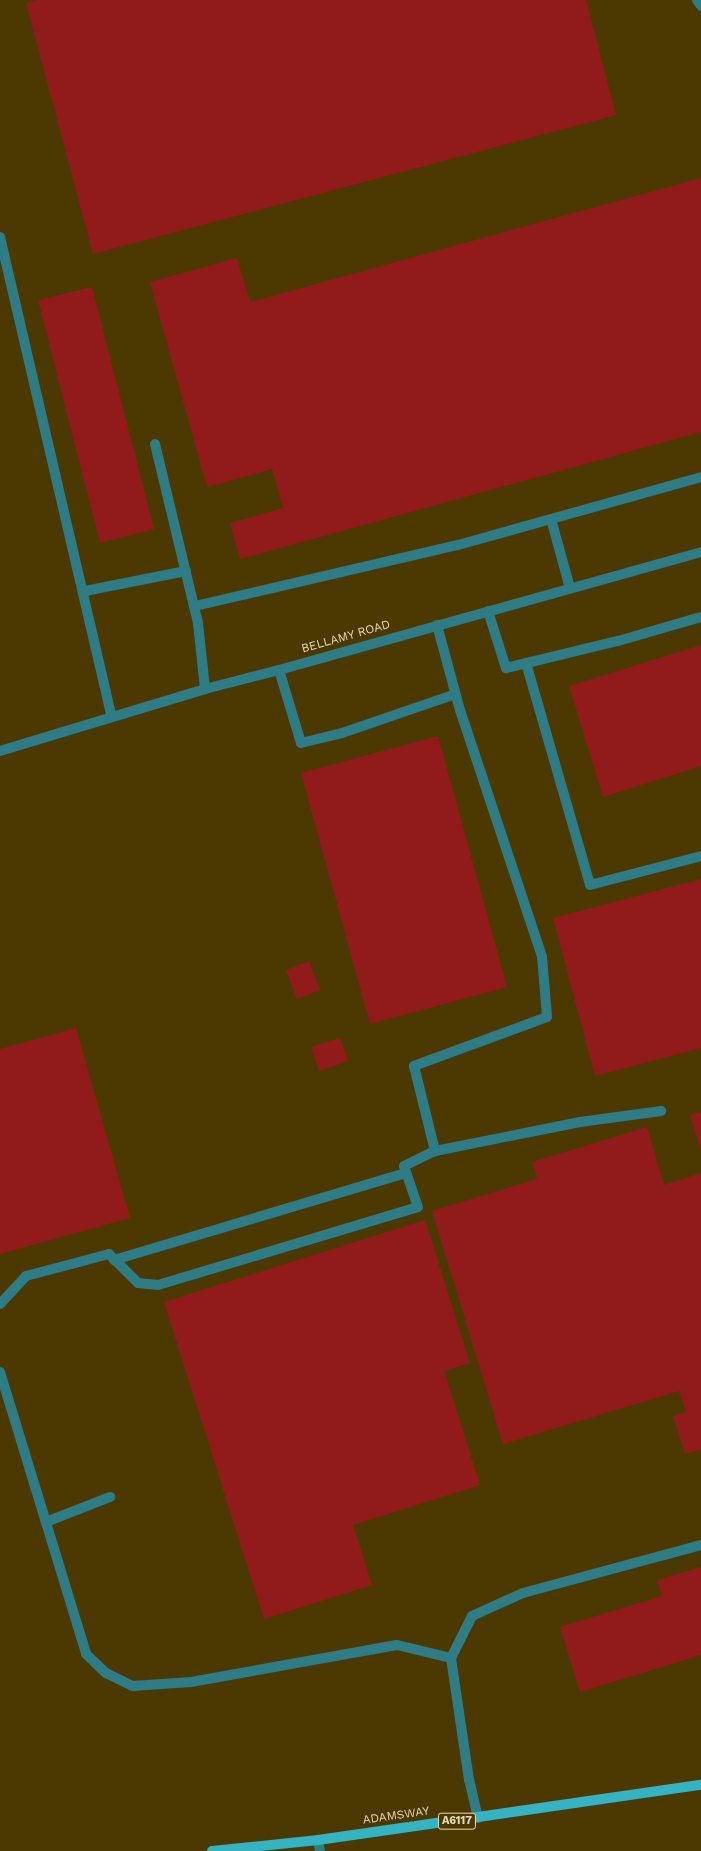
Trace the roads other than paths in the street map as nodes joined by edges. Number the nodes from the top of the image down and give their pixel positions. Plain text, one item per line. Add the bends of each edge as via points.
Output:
1 (698, 0) edge
2 (701, 6) edge
3 (0, 237) edge
4 (155, 444) dead end
5 (701, 477) edge
6 (551, 519) junction
7 (701, 552) edge
8 (186, 571) junction
9 (570, 588) junction
10 (85, 591) junction
11 (195, 606) junction
12 (488, 611) junction
13 (701, 617) edge
14 (437, 625) junction
15 (526, 663) junction
16 (279, 670) junction
17 (205, 688) junction
18 (456, 694) junction
19 (112, 717) junction
20 (0, 750) edge
21 (701, 856) edge
22 (661, 1111) dead end
23 (435, 1151) junction
24 (406, 1173) junction
25 (114, 1260) junction
26 (0, 1304) edge
27 (0, 1372) edge
28 (110, 1497) dead end
29 (46, 1522) junction
30 (701, 1545) edge
31 (451, 1658) junction
32 (701, 1785) edge
33 (478, 1818) junction
34 (318, 1840) junction
35 (212, 1851) edge
36 (320, 1851) edge

1 - 2 street
3 - 10 street
4 - 8 street
5 - 6 street
6 - 9 street
6 - 11 street via 458,545
7 - 9 street, BELLAMY ROAD
8 - 10 street
8 - 11 street
9 - 12 street, BELLAMY ROAD
10 - 19 street
11 - 17 street
12 - 14 street, BELLAMY ROAD
12 - 15 street via 506,668
13 - 15 street via 618,642
14 - 16 street, BELLAMY ROAD
14 - 18 street
15 - 21 street via 590,885
16 - 17 street, BELLAMY ROAD
16 - 18 street via 301,743
17 - 19 street, BELLAMY ROAD
18 - 23 street via 542,956 547,1017 414,1066
19 - 20 street, BELLAMY ROAD
22 - 23 street via 580,1122
23 - 24 street via 404,1166
24 - 25 street
24 - 25 street via 418,1207 158,1285 138,1284
25 - 26 street via 109,1254 26,1276
27 - 29 street
28 - 29 street
29 - 31 street via 86,1654 106,1673 133,1686 191,1682 397,1646
30 - 31 street via 523,1593 472,1616
31 - 33 street via 469,1780
32 - 33 main road, ADAMSWAY / A6117
33 - 34 main road, ADAMSWAY / A6117
34 - 35 main road, ADAMSWAY / A6117
34 - 36 street

